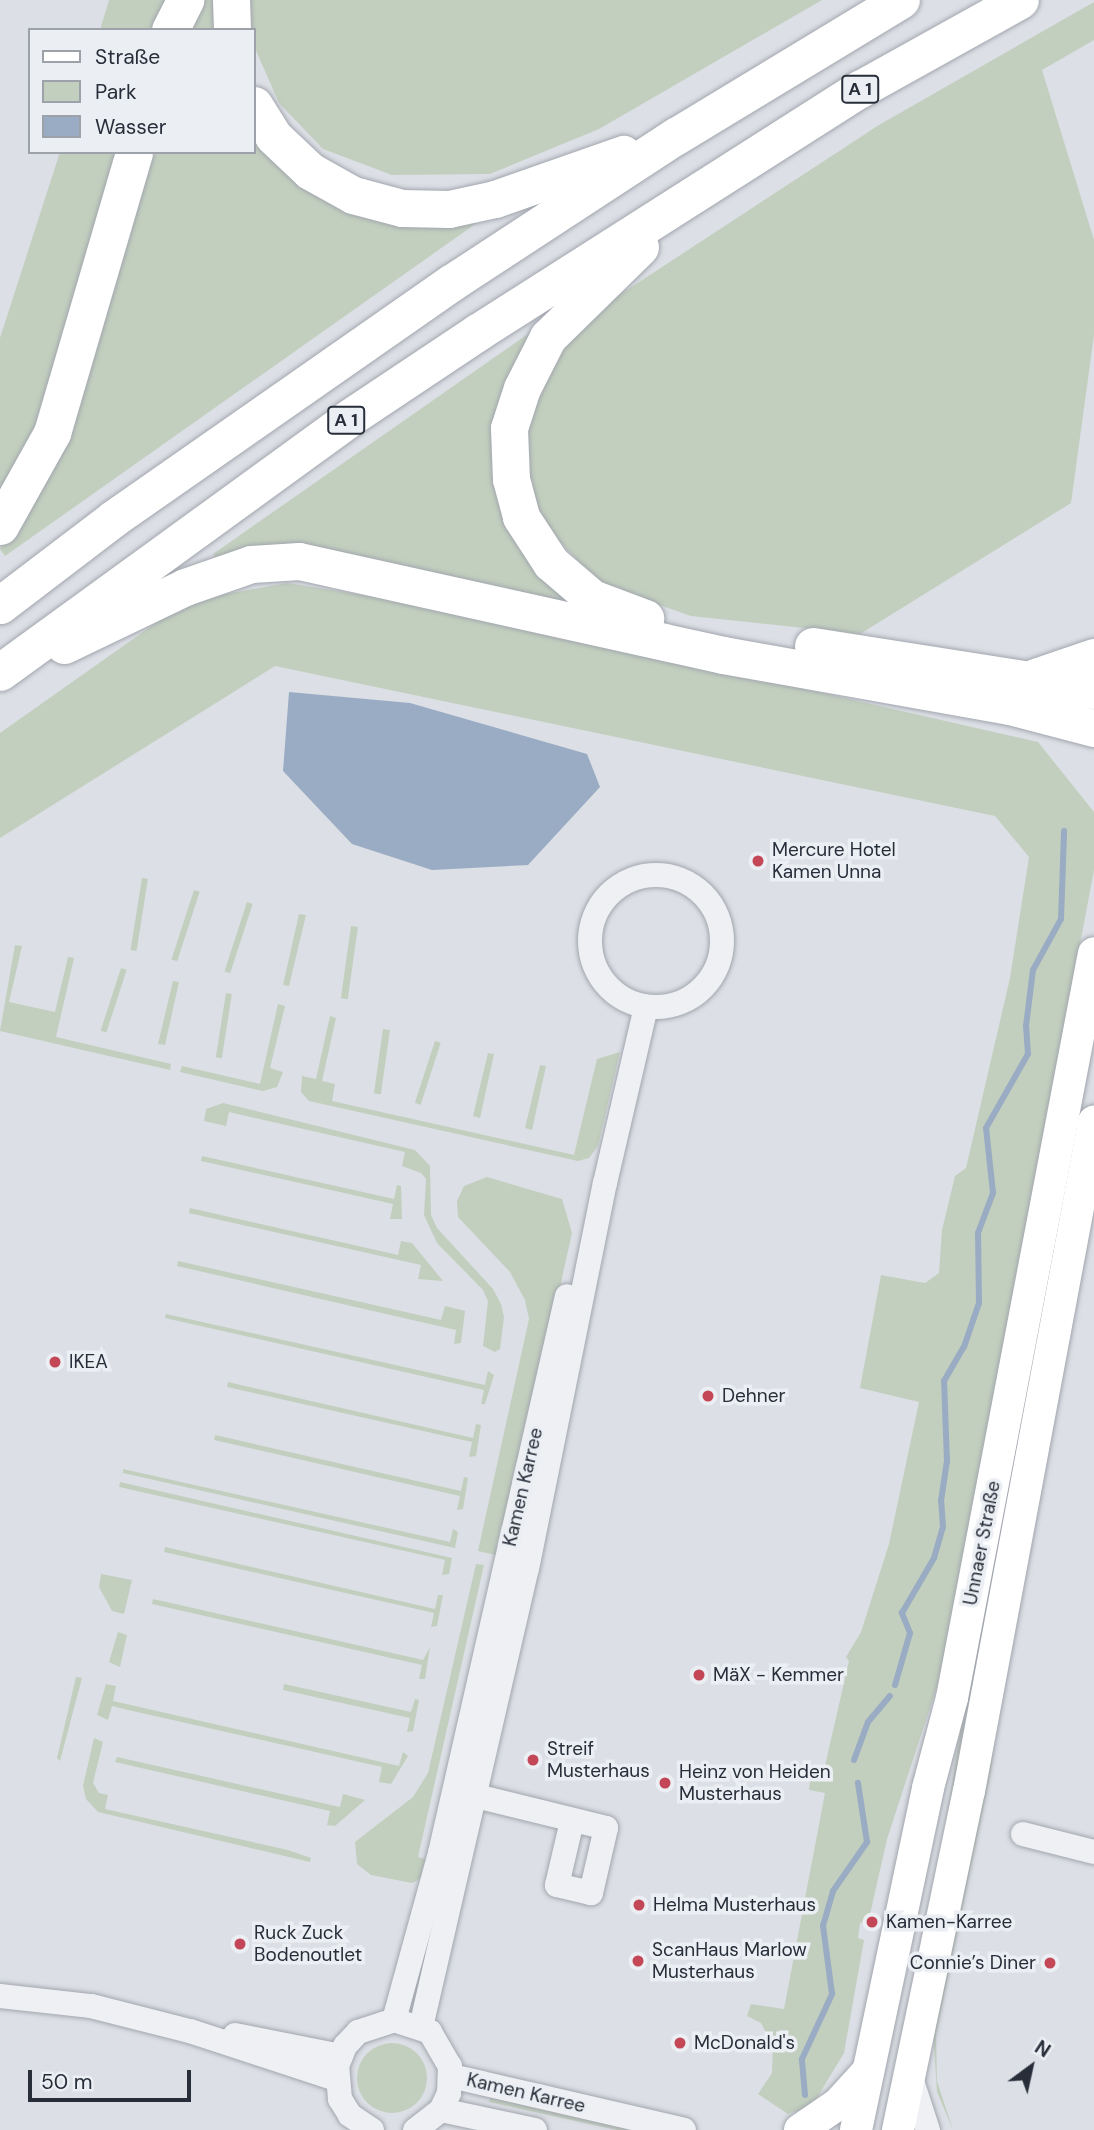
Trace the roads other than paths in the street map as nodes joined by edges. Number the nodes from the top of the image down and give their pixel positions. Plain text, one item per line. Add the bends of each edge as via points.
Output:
1 (186, 0) edge
2 (231, 0) edge
3 (901, 0) edge
4 (1020, 0) edge
5 (171, 28) edge
6 (232, 28) edge
7 (256, 108) edge
8 (677, 136) junction
9 (133, 154) edge
10 (704, 186) junction
11 (0, 526) edge
12 (0, 605) edge
13 (1094, 657) edge
14 (0, 674) edge
15 (1020, 680) junction
16 (1094, 690) edge
17 (1094, 728) edge
18 (1094, 953) edge
19 (646, 1007) junction
20 (1094, 1122) edge
21 (464, 1795) junction
22 (572, 1821) dead end
23 (1023, 1834) dead end
24 (1094, 1852) edge
25 (0, 1996) edge
26 (394, 2020) junction
27 (421, 2027) junction
28 (338, 2067) junction
29 (871, 2067) junction
30 (909, 2073) junction
31 (451, 2076) junction
32 (441, 2110) junction
33 (420, 2129) edge
34 (372, 2130) edge
35 (535, 2130) edge
36 (684, 2130) edge
37 (800, 2130) edge
38 (856, 2130) edge
39 (898, 2130) edge
40 (929, 2130) edge

1 - 5 highway
2 - 6 highway
3 - 8 highway
4 - 10 highway, A 1 via 860,89
7 - 8 highway via 273,136 310,171 353,195 402,208 449,209 495,199
8 - 12 highway via 318,374
9 - 11 highway via 52,433
10 - 14 highway, A 1 via 349,418
10 - 15 highway via 548,337 522,388 509,428 511,479 521,517 551,563 582,589 635,616
13 - 15 highway via 1058,672
14 - 17 highway via 185,587 251,564 299,561 723,655 1010,706
15 - 16 highway
18 - 29 main road, Unnaer Straße via 952,1698 928,1788
19 - 19 street via 691,998 712,977 722,950 719,921 708,902 693,887 666,876 637,878 611,893 590,932 600,976 621,998
19 - 21 street, Kamen Karree via 605,1183 587,1212
20 - 30 main road, Unnaer Straße via 969,1791
21 - 22 street
21 - 26 street, Kamen Karree
21 - 27 street, Kamen Karree
23 - 24 street
25 - 28 street via 91,2006 190,2031 209,2030
26 - 27 street
26 - 28 street via 358,2032
27 - 31 street, Kamen Karree via 442,2048
28 - 34 street via 350,2115
29 - 37 main road via 838,2104
29 - 38 main road, Unnaer Straße
30 - 39 main road, Unnaer Straße
30 - 40 street
31 - 32 street, Kamen Karree
31 - 36 street, Kamen Karree
32 - 33 street
32 - 35 street, Kamen Karree

